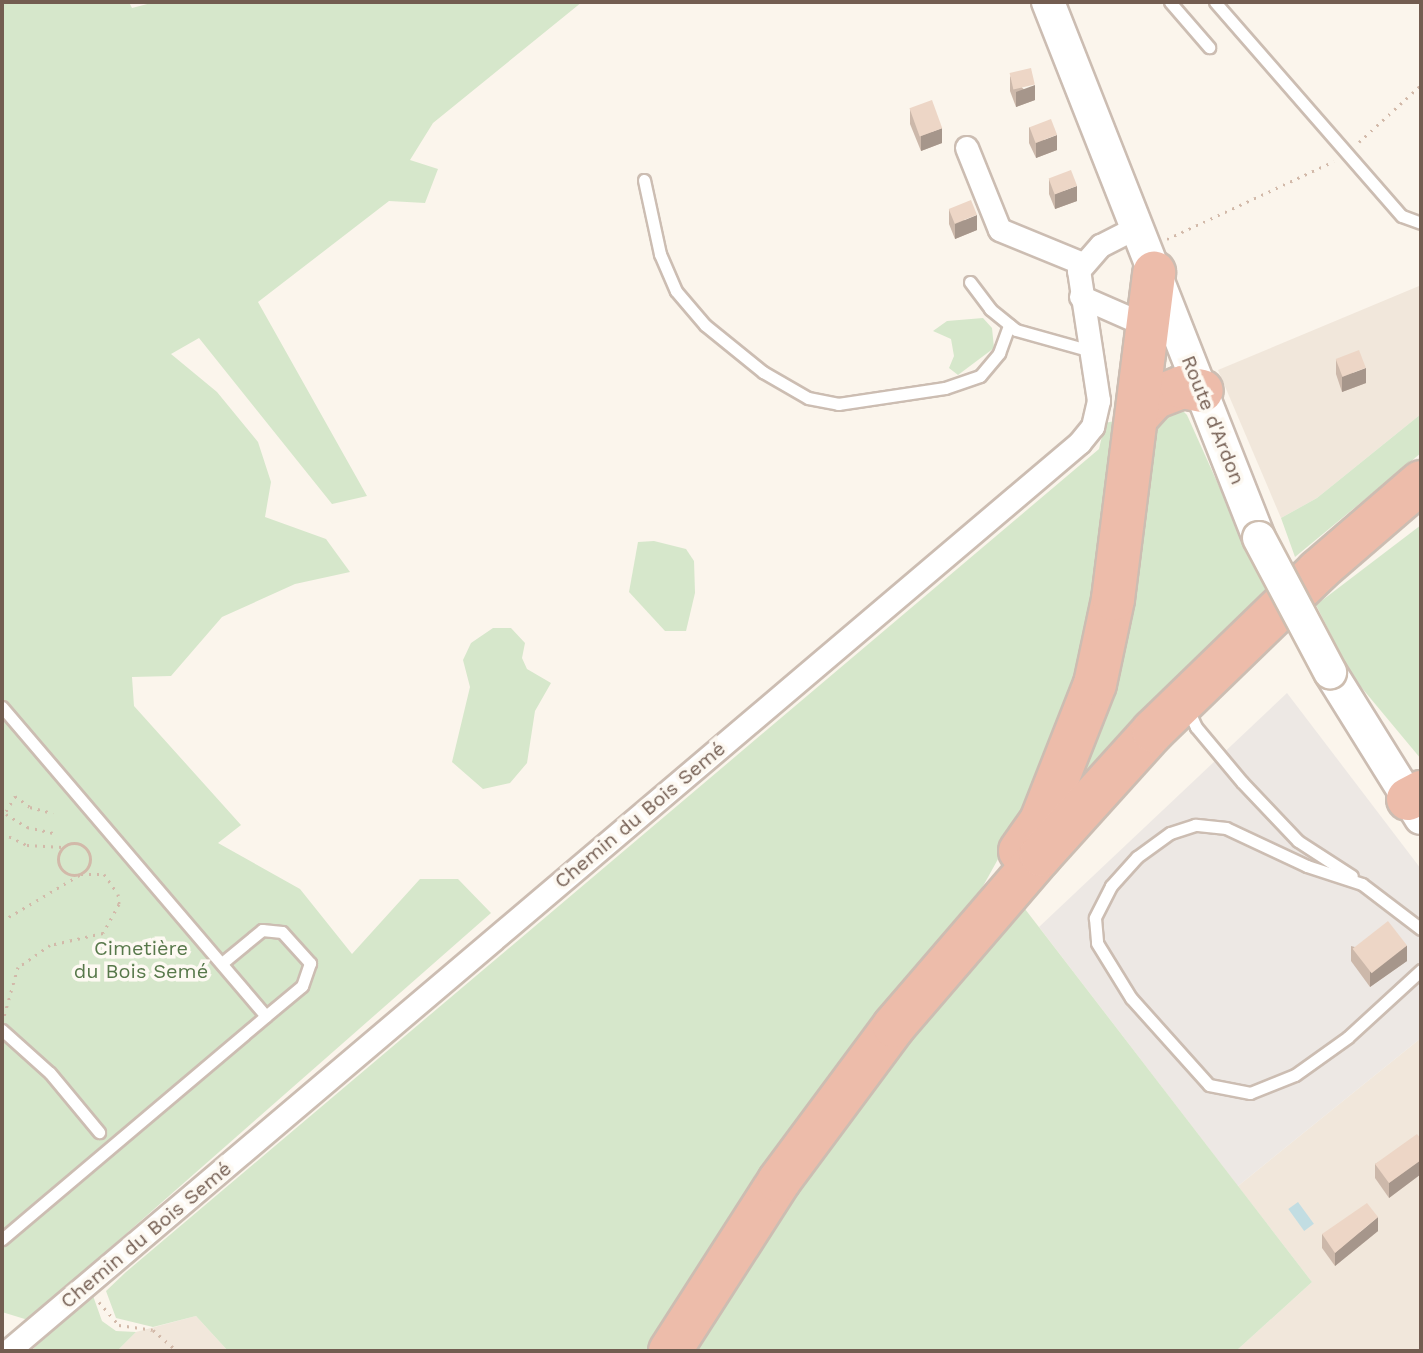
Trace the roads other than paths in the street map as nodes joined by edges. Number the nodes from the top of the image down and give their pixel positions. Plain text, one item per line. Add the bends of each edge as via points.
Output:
1 (1048, 2) edge
2 (1215, 2) edge
3 (1175, 4) edge
4 (1209, 47) dead end
5 (967, 148) dead end
6 (644, 180) dead end
7 (1421, 223) edge
8 (1149, 248) junction
9 (1083, 264) junction
10 (970, 282) dead end
11 (1081, 297) junction
12 (1009, 325) junction
13 (1147, 326) junction
14 (1091, 351) junction
15 (1202, 391) junction
16 (1137, 417) junction
17 (1421, 482) edge
18 (1421, 506) edge
19 (1185, 704) junction
20 (2, 707) edge
21 (1153, 731) junction
22 (1417, 803) edge
23 (1362, 884) junction
24 (1421, 929) edge
25 (222, 963) junction
26 (1421, 970) edge
27 (266, 1016) junction
28 (894, 1026) junction
29 (2, 1030) edge
30 (99, 1132) dead end
31 (2, 1239) edge
32 (4, 1351) edge
33 (670, 1351) edge

1 - 8 main road, Route d'Ardon
2 - 7 lane via 1402,216
3 - 4 lane
5 - 9 street via 1000,230
6 - 12 lane via 660,254 676,291 705,325 763,372 808,398 838,404 945,388 980,376 999,353
8 - 9 street via 1101,246
8 - 13 highway
8 - 15 main road, Route d'Ardon
9 - 11 street, Chemin du Bois Semé
10 - 12 lane
11 - 13 street
11 - 14 street, Chemin du Bois Semé
12 - 14 lane via 1069,349
13 - 16 highway
14 - 32 street, Chemin du Bois Semé via 1099,401 1093,427 1080,443
15 - 16 highway via 1182,387 1154,398
15 - 22 main road, Route d'Ardon, bridge via 1259,538 1330,672
16 - 28 highway via 1113,599 1095,684 1075,744 1041,821 933,964
17 - 21 highway via 1318,571
18 - 19 highway
19 - 21 highway
19 - 23 lane via 1196,727 1298,841
20 - 25 lane
21 - 28 highway
23 - 24 lane
23 - 26 lane via 1307,866 1226,828 1195,825 1170,833 1111,886 1095,918 1097,943 1131,998 1209,1085 1250,1093 1295,1075 1337,1045
25 - 27 lane
25 - 27 lane via 262,930 282,932 310,963 302,986
27 - 31 lane
28 - 33 highway via 779,1181
29 - 30 lane via 50,1073

